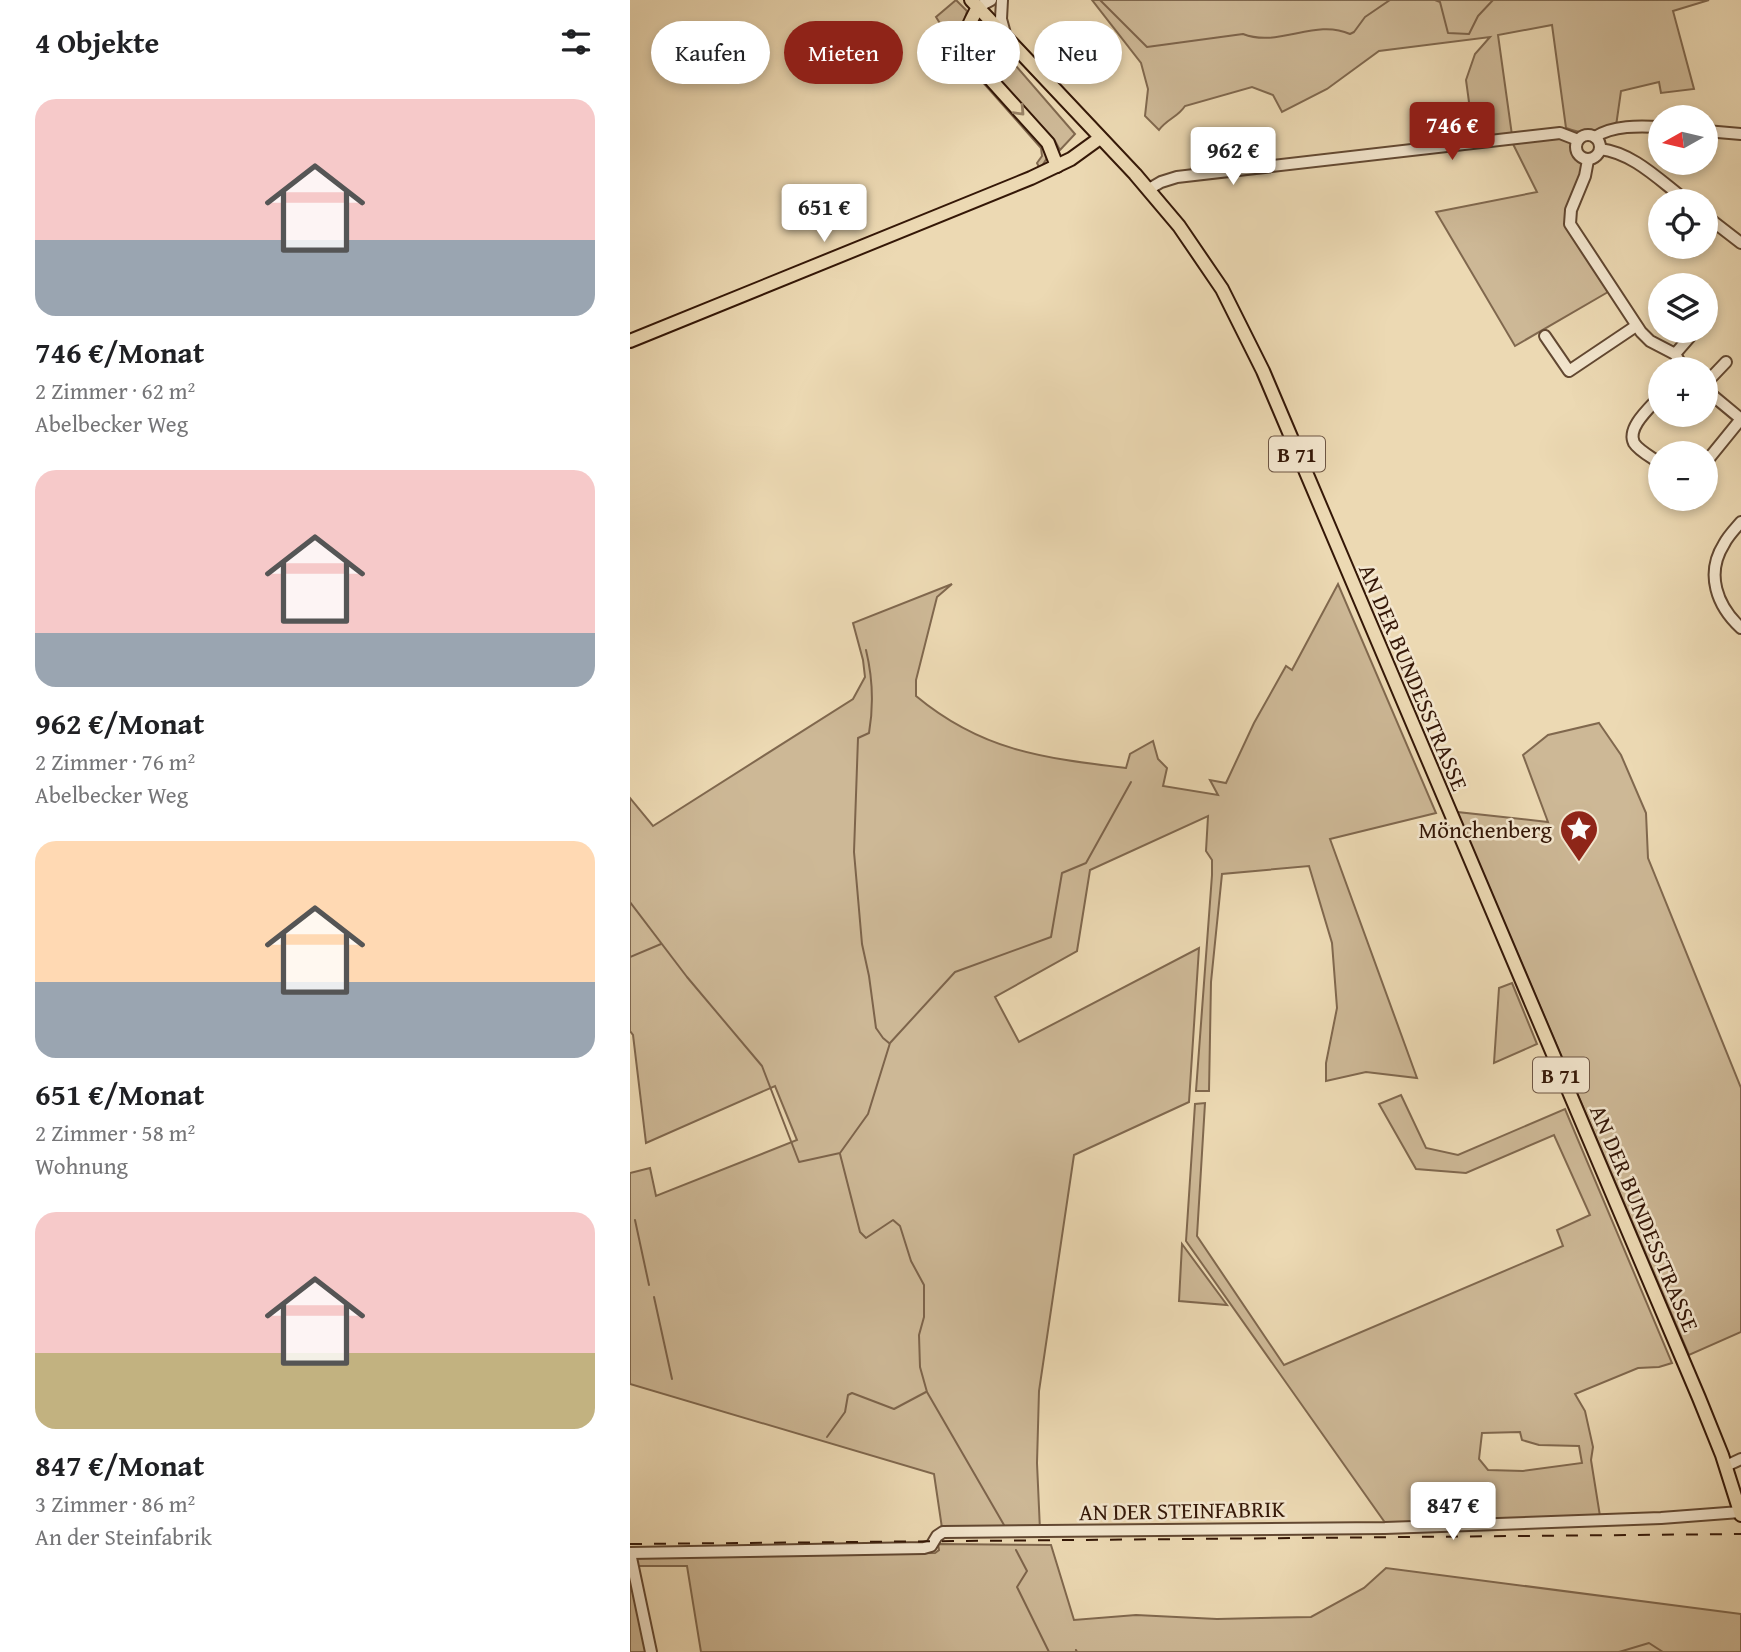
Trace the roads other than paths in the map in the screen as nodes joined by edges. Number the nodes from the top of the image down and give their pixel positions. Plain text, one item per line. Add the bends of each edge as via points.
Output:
1 (991, 0) edge
2 (1001, 0) edge
3 (978, 8) edge
4 (991, 21) edge
5 (1001, 21) edge
6 (1020, 52) edge
7 (1648, 126) edge
8 (1718, 132) edge
9 (1741, 134) edge
10 (1595, 137) junction
11 (1100, 138) junction
12 (1578, 140) junction
13 (1600, 149) junction
14 (1588, 160) junction
15 (1056, 166) junction
16 (1671, 189) edge
17 (1149, 190) junction
18 (1718, 225) edge
19 (1741, 243) edge
20 (1636, 326) junction
21 (1545, 336) dead end
22 (630, 341) edge
23 (1685, 343) edge
24 (1675, 354) junction
25 (1677, 357) edge
26 (1726, 362) dead end
27 (1718, 370) edge
28 (1718, 399) edge
29 (1741, 400) edge
30 (1732, 410) junction
31 (1648, 411) edge
32 (1741, 419) edge
33 (1718, 447) edge
34 (1648, 454) edge
35 (1741, 522) edge
36 (1741, 628) edge
37 (1741, 1459) edge
38 (1726, 1466) junction
39 (1741, 1514) edge
40 (630, 1553) edge
41 (651, 1652) edge

1 - 3 street
2 - 3 street
2 - 5 street
3 - 4 main road, AN DER BUNDESSTRASSE / B 71
3 -> 15 main road via 966,30 966,52 1048,143
6 - 11 main road, AN DER BUNDESSTRASSE / B 71
7 - 10 street
8 - 9 street
10 - 12 street via 1585,135
10 - 13 street
11 - 15 main road
11 - 17 main road, AN DER BUNDESSTRASSE / B 71
12 - 14 street via 1577,153
12 - 17 street via 1560,134 1177,177
13 - 14 street
13 - 16 street via 1622,153
14 - 20 street via 1586,176 1570,210 1570,224
15 - 22 main road
17 - 38 main road, AN DER BUNDESSTRASSE / B 71 via 1222,289 1263,371
18 - 19 street
20 - 21 street via 1569,371
20 - 24 street via 1650,341
23 - 24 street
24 - 25 street
26 - 27 street
28 - 30 street
29 - 30 street
30 - 32 street
31 - 34 street via 1632,438
32 - 33 street
35 - 36 street via 1720,551 1715,577 1722,606
37 - 38 street
38 - 39 main road, AN DER BUNDESSTRASSE / B 71
39 - 40 street, AN DER STEINFABRIK via 1385,1528 943,1532 932,1546 924,1548
40 - 41 street

